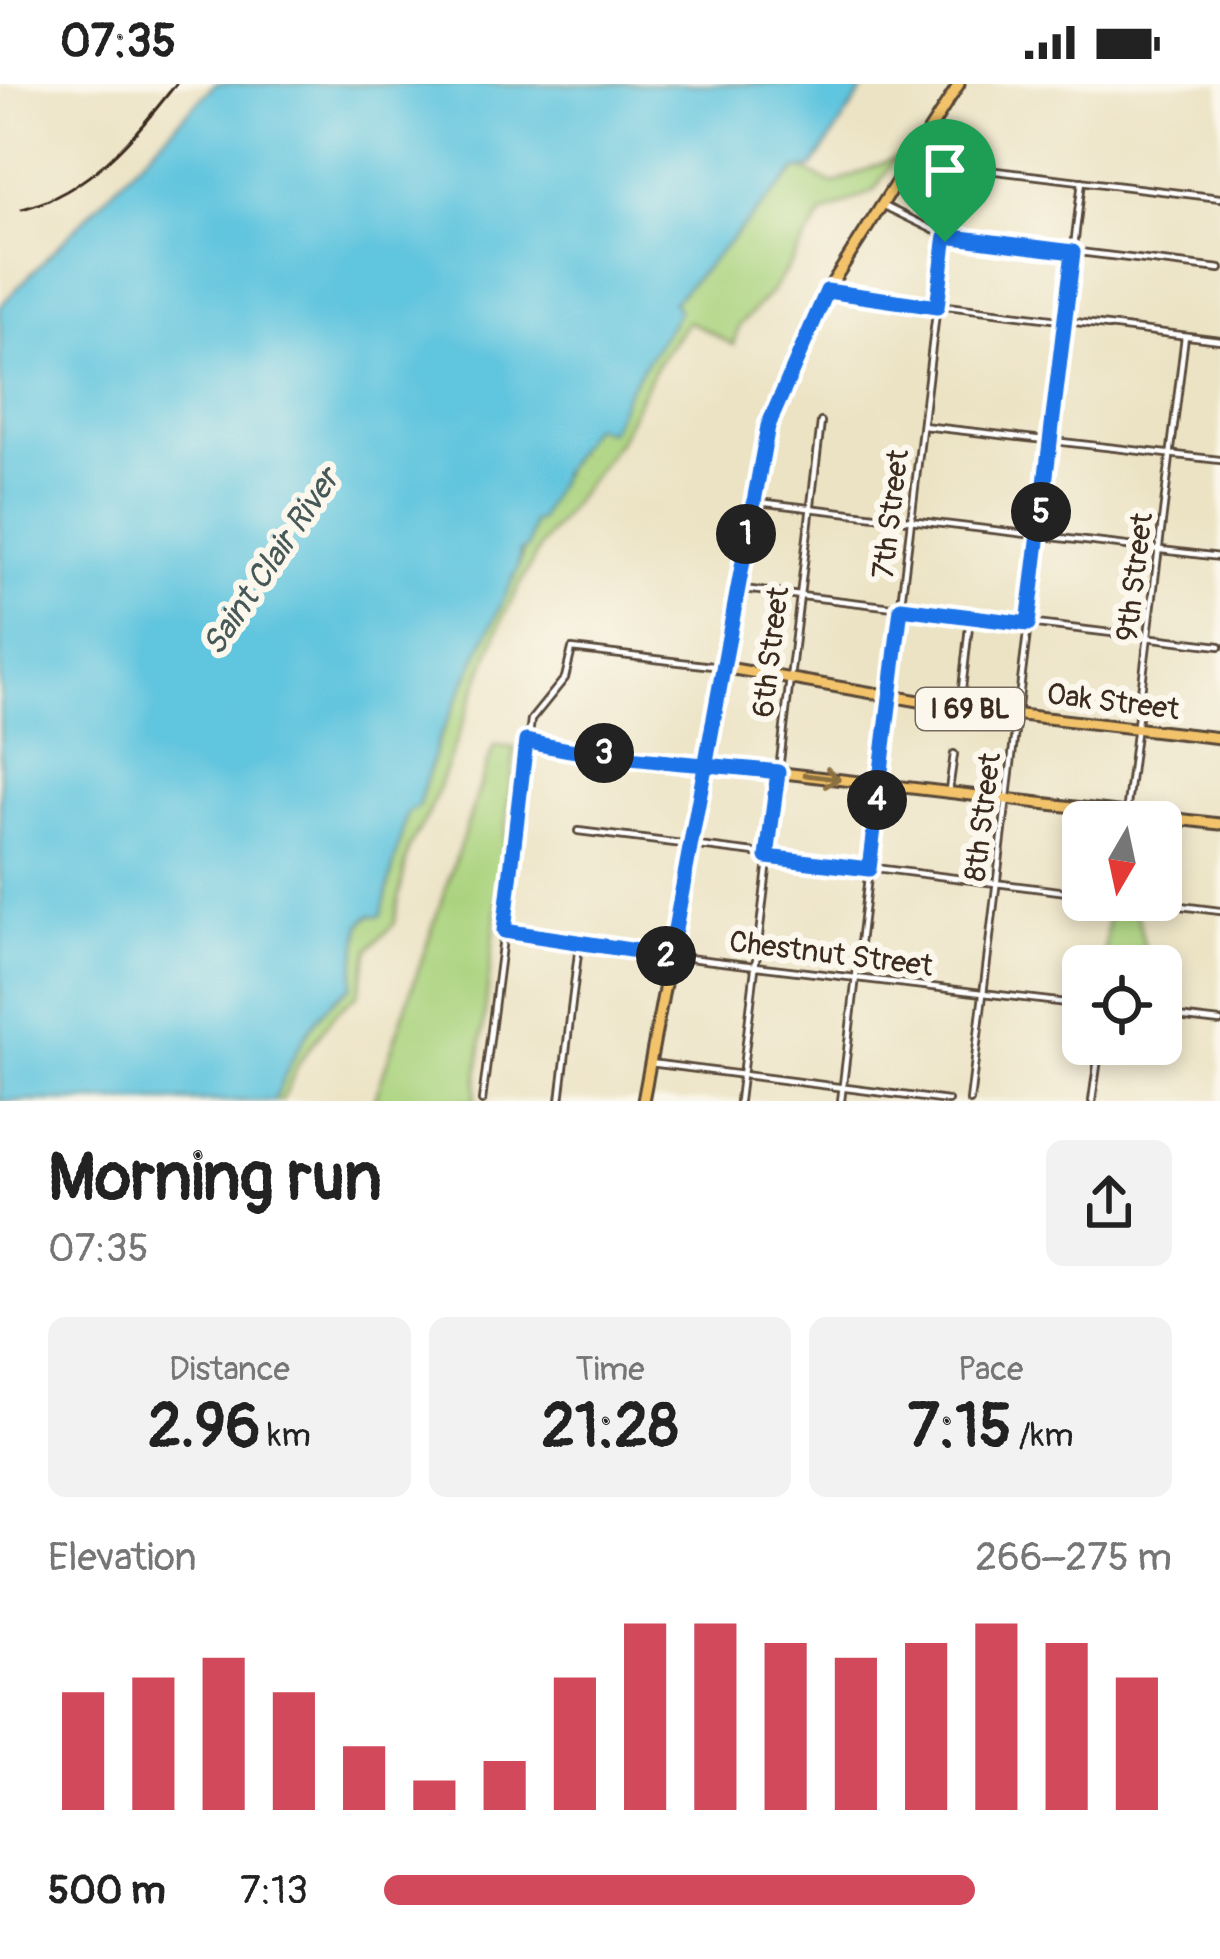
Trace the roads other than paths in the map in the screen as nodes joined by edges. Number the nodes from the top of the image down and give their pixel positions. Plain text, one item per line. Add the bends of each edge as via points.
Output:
1 (959, 84) edge
2 (956, 147) dead end
3 (955, 166) junction
4 (1082, 182) junction
5 (1220, 197) edge
6 (882, 206) junction
7 (946, 236) junction
8 (1073, 252) junction
9 (1220, 269) edge
10 (827, 291) junction
11 (937, 307) junction
12 (1064, 321) junction
13 (1185, 337) junction
14 (1220, 340) edge
15 (820, 422) dead end
16 (923, 426) junction
17 (1050, 441) junction
18 (1170, 454) junction
19 (1220, 460) edge
20 (752, 500) junction
21 (810, 509) junction
22 (911, 520) junction
23 (1038, 536) junction
24 (1159, 550) junction
25 (1220, 557) edge
26 (736, 589) junction
27 (799, 596) junction
28 (901, 608) junction
29 (970, 617) junction
30 (1028, 624) junction
31 (1148, 638) junction
32 (1220, 646) edge
33 (722, 667) junction
34 (789, 680) junction
35 (890, 697) junction
36 (960, 707) junction
37 (1017, 715) junction
38 (1138, 729) junction
39 (1220, 738) edge
40 (526, 741) junction
41 (954, 754) dead end
42 (706, 764) junction
43 (778, 772) junction
44 (879, 784) junction
45 (949, 792) junction
46 (1006, 800) junction
47 (1128, 801) edge
48 (1062, 808) edge
49 (1182, 821) edge
50 (1220, 824) edge
51 (578, 831) dead end
52 (690, 847) junction
53 (767, 857) junction
54 (869, 869) junction
55 (997, 884) junction
56 (1062, 892) edge
57 (1182, 906) edge
58 (1220, 910) edge
59 (504, 931) junction
60 (580, 945) junction
61 (670, 956) junction
62 (754, 966) junction
63 (856, 979) junction
64 (983, 994) junction
65 (1062, 1003) edge
66 (1182, 1017) edge
67 (1220, 1022) edge
68 (650, 1064) junction
69 (1097, 1065) edge
70 (742, 1076) junction
71 (843, 1088) junction
72 (482, 1101) edge
73 (560, 1101) edge
74 (643, 1101) edge
75 (739, 1101) edge
76 (841, 1101) edge
77 (948, 1101) edge
78 (970, 1101) edge
79 (1092, 1101) edge

1 - 6 main road
2 - 3 street, 7th Street
3 - 4 street
3 - 7 street, 7th Street
4 - 5 street
4 - 8 street, 8th Street
6 - 7 street
6 - 10 main road
7 - 8 street
7 - 11 street, 7th Street
8 - 9 street
8 - 12 street, 8th Street
10 - 11 street
10 - 20 main road via 774,405
11 - 12 street
11 - 16 street, 7th Street
12 - 13 street
12 - 17 street, 8th Street
13 - 14 street
13 - 18 street, 9th Street
15 - 21 street, 6th Street
16 - 17 street
16 - 22 street, 7th Street
17 - 18 street
17 - 23 street, 8th Street
18 - 19 street
18 - 24 street, 9th Street
20 - 21 street
20 - 26 main road
21 - 22 street
21 - 27 street, 6th Street
22 - 23 street
22 - 28 street, 7th Street
23 - 24 street
23 - 30 street, 8th Street
24 - 25 street
24 - 31 street, 9th Street
26 - 27 street
26 - 33 main road
27 - 28 street
27 - 34 street, 6th Street
28 - 29 street
28 - 35 street, 7th Street
29 - 30 street
29 - 36 street
30 - 31 street
30 - 37 street, 8th Street
31 - 32 street
31 - 38 street, 9th Street
33 - 34 main road, Oak Street / I 69 BL
33 - 40 street, Oak Street via 572,649 565,678 531,720
33 - 42 main road
34 - 35 main road, Oak Street / I 69 BL
34 - 43 street, 6th Street
35 - 36 main road, Oak Street / I 69 BL
35 - 44 street, 7th Street
36 - 37 main road, Oak Street / I 69 BL
37 - 38 main road, Oak Street / I 69 BL
37 - 46 street, 8th Street
38 - 39 main road, Oak Street / I 69 BL
38 - 47 street, 9th Street
40 - 42 street
40 - 59 street
41 - 45 street
42 - 43 main road
42 - 52 main road
43 -> 44 main road
43 - 53 street, 6th Street
44 - 45 main road
44 - 54 street, 7th Street
45 - 46 main road
46 - 48 main road
46 - 55 street, 8th Street
49 - 50 main road
51 - 52 street
52 - 53 street
52 - 61 main road
53 - 54 street
53 - 62 street, 6th Street
54 - 55 street
54 - 63 street, 7th Street
55 - 56 street
55 - 64 street, 8th Street
57 - 58 street
59 - 60 street, Chestnut Street
59 - 72 street
60 - 61 street, Chestnut Street
60 - 73 street
61 - 62 street, Chestnut Street
61 - 68 main road
62 - 63 street, Chestnut Street
62 - 70 street, 6th Street
63 - 64 street, Chestnut Street
63 - 71 street, 7th Street
64 - 65 street, Chestnut Street
64 - 78 street, 8th Street
66 - 67 street
68 - 70 street
68 - 74 main road
69 - 79 street
70 - 71 street
70 - 75 street, 6th Street
71 - 76 street, 7th Street
71 - 77 street

